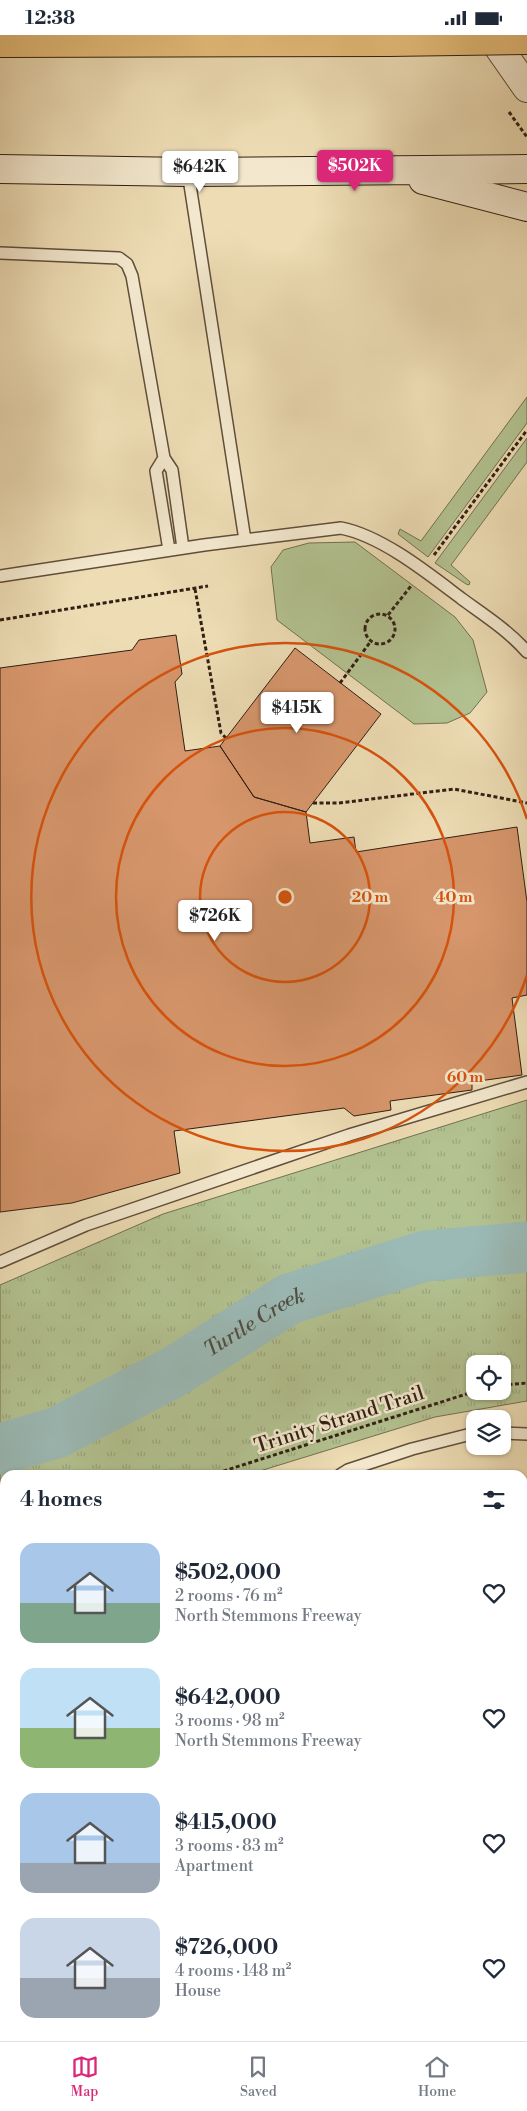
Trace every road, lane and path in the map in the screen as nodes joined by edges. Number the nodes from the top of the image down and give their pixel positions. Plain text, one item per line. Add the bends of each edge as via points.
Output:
1 (490, 35) edge
2 (527, 40) edge
3 (0, 43) edge
4 (527, 88) edge
5 (521, 129) dead end
6 (527, 137) edge
7 (0, 169) edge
8 (527, 169) edge
9 (387, 170) junction
10 (188, 171) junction
11 (527, 207) edge
12 (0, 253) edge
13 (527, 430) edge
14 (164, 458) junction
15 (245, 540) junction
16 (183, 548) junction
17 (169, 550) junction
18 (423, 570) junction
19 (0, 576) edge
20 (208, 586) dead end
21 (196, 589) junction
22 (388, 615) junction
23 (0, 620) edge
24 (371, 641) junction
25 (527, 652) edge
26 (340, 683) dead end
27 (226, 738) dead end
28 (313, 803) dead end
29 (527, 803) edge
30 (527, 1082) edge
31 (0, 1262) edge
32 (527, 1383) edge
33 (511, 1384) edge
34 (466, 1394) edge
35 (511, 1433) edge
36 (527, 1434) edge
37 (466, 1435) edge
38 (227, 1470) edge
39 (348, 1470) edge

1 - 4 main road
2 - 3 highway, bridge
5 - 6 path
7 - 10 main road
8 - 9 main road
9 - 10 main road
9 - 11 main road
10 - 15 lane
12 - 14 lane via 119,258 127,264 132,276
13 - 18 path
14 - 16 lane via 172,470
14 - 17 lane via 156,471
15 - 16 lane
15 - 18 lane via 341,528 368,537
16 - 17 lane
17 - 19 lane
18 - 22 path
18 - 25 lane via 499,626
20 - 21 path
21 - 23 path
21 - 27 path via 221,733
22 - 24 path via 368,619 365,631
22 - 24 path via 396,628 392,639 382,644
24 - 26 path
28 - 29 path via 339,803 454,789
30 - 31 lane via 349,1135 86,1225
32 - 33 path
34 - 38 path, Trinity Strand Trail
35 - 36 lane
37 - 39 lane

